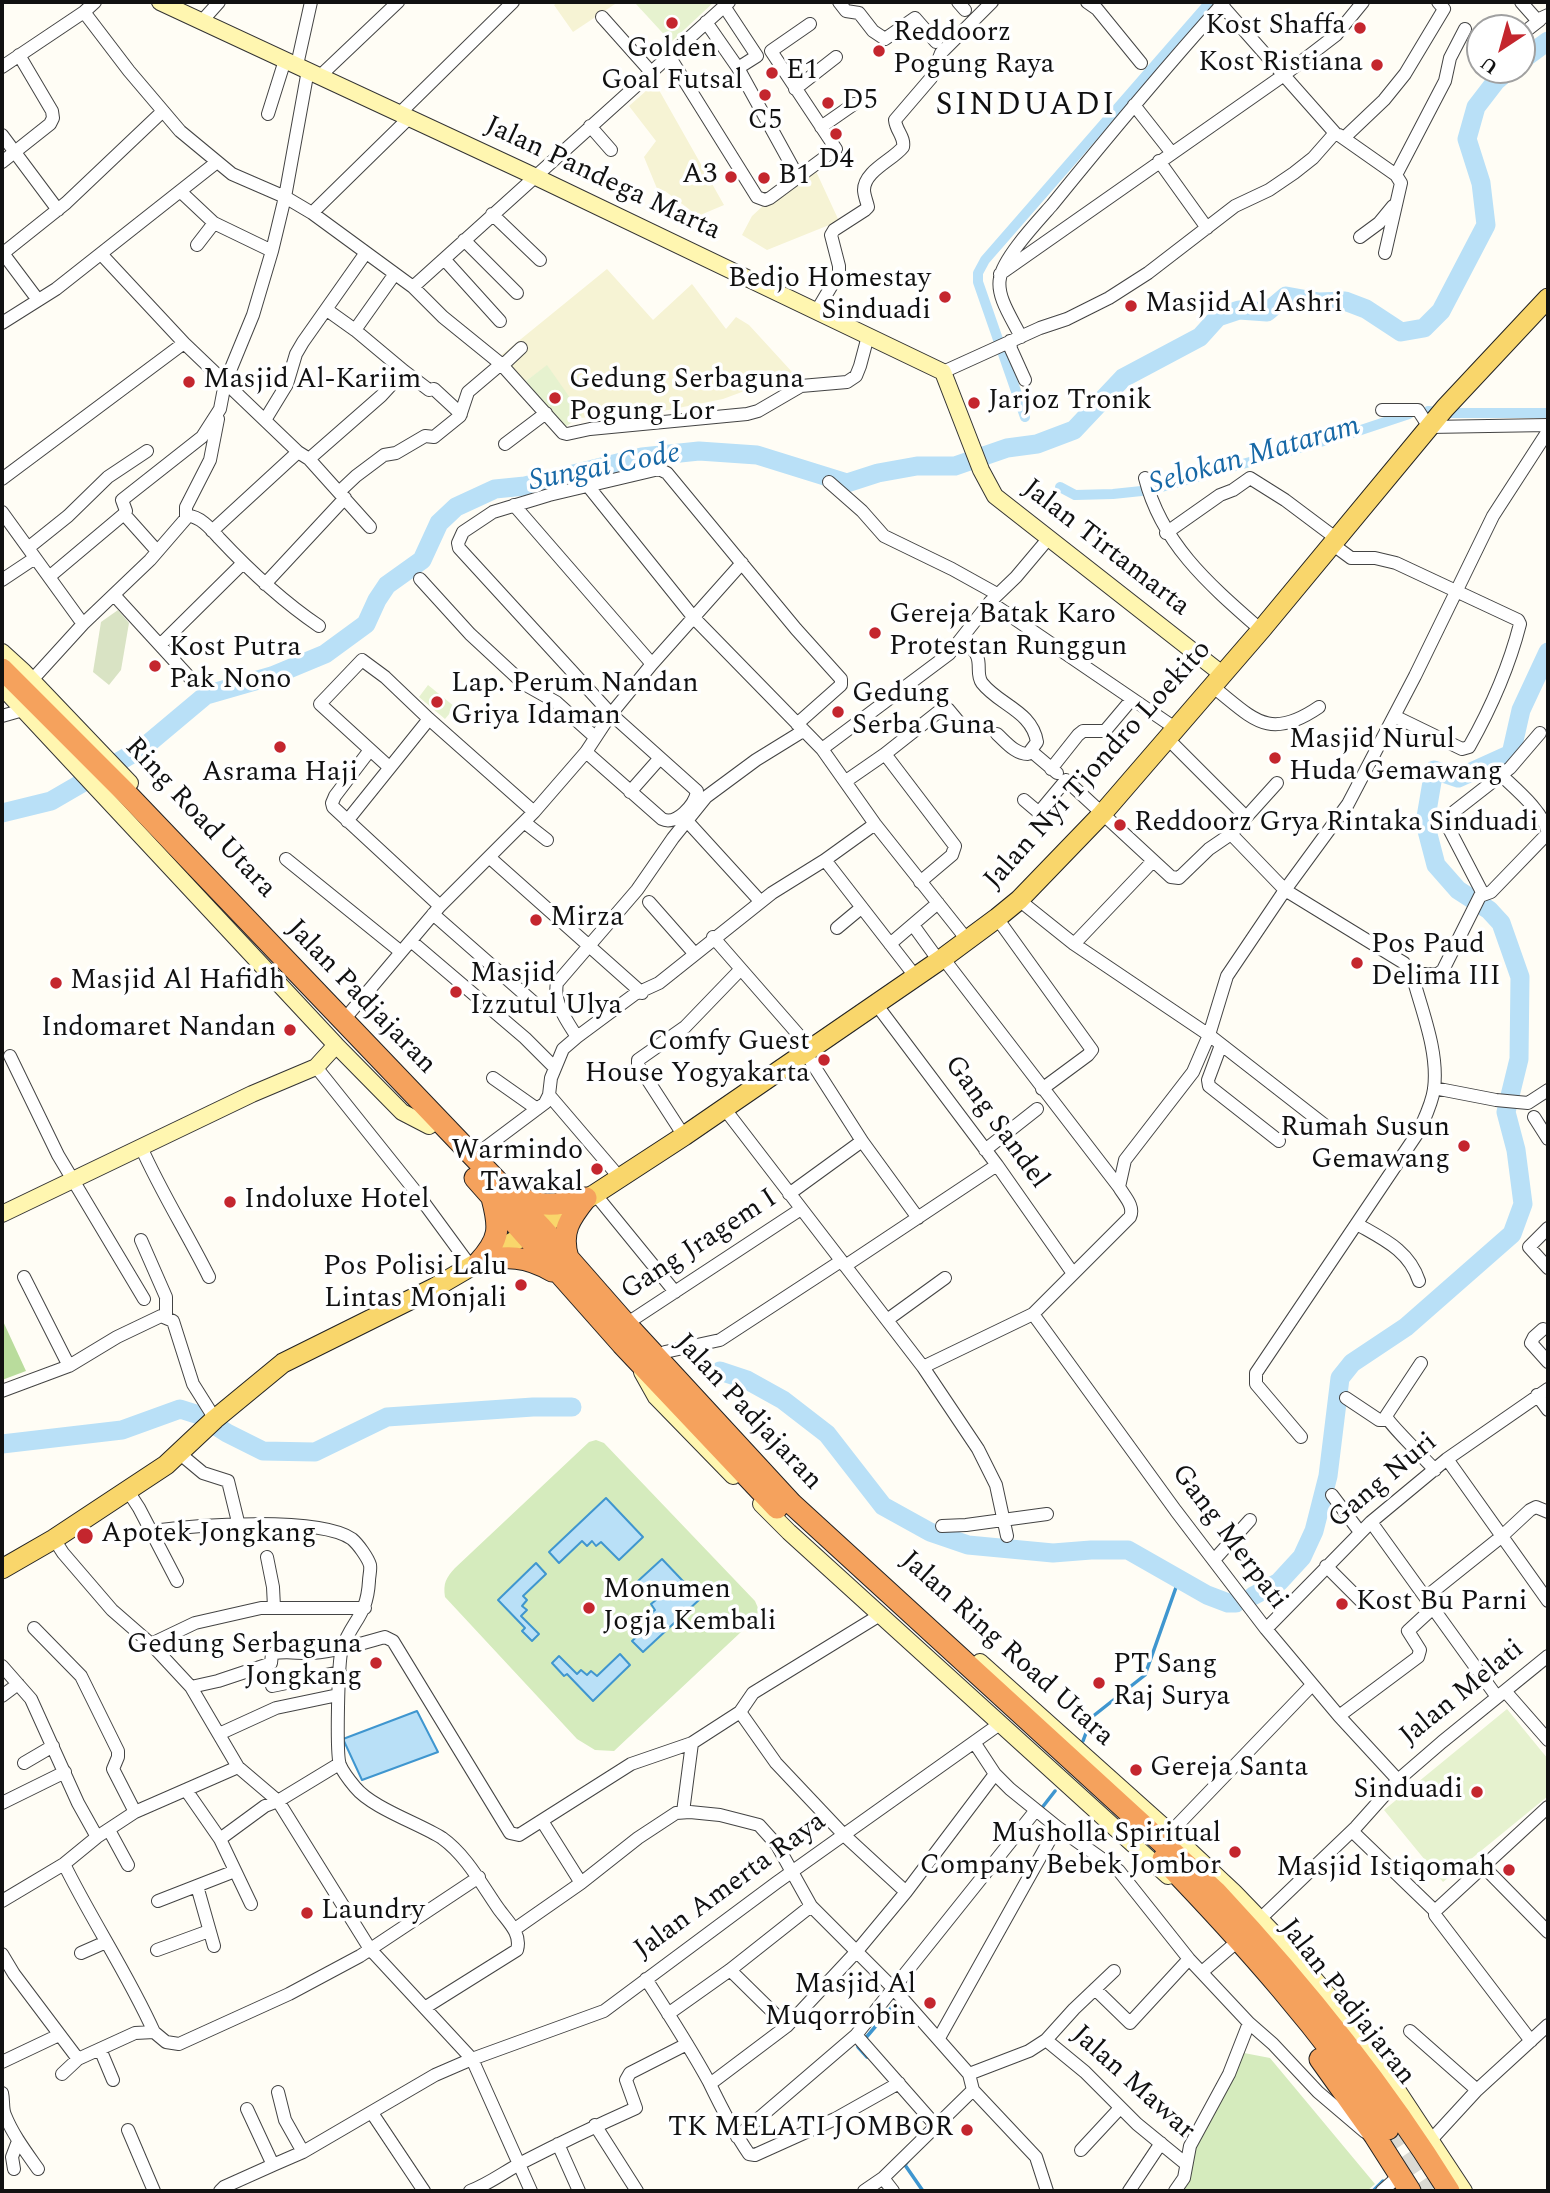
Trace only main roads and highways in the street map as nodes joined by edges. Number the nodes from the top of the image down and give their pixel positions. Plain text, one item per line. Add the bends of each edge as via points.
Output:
1 (1548, 298) edge
2 (2, 669) edge
3 (2, 678) edge
4 (92, 764) junction
5 (433, 1123) junction
6 (498, 1193) junction
7 (591, 1196) junction
8 (533, 1230) junction
9 (475, 1265) junction
10 (565, 1267) junction
11 (652, 1359) junction
12 (2, 1569) edge
13 (1405, 2183) edge
14 (1449, 2191) edge

1 - 7 main road, Jalan Nyi Tjondro Loekito via 1435,419 1102,814 1019,900 941,960
2 - 4 highway, Jalan Padjajaran
3 - 4 highway, Jalan Padjajaran via 28,709
4 - 5 highway, Jalan Padjajaran
5 - 6 highway, Jalan Padjajaran
5 - 6 highway, Jalan Padjajaran via 473,1157
6 - 7 highway via 546,1205
6 - 8 highway, Jalan Padjajaran
6 - 9 highway via 498,1231 491,1248
7 - 8 main road, Jalan Nyi Tjondro Loekito
7 - 10 highway via 567,1225
8 - 9 main road, Jalan Nyi Tjondro Loekito
8 - 10 highway, Jalan Padjajaran
9 - 10 highway via 497,1257
9 - 12 main road, Jalan Nyi Tjondro Loekito via 283,1363 128,1491
10 - 11 highway, Jalan Padjajaran
10 - 11 highway, Jalan Padjajaran via 626,1324
11 - 13 highway, Jalan Padjajaran via 750,1482 1187,1883 1310,2022 1312,2048 1382,2132
11 - 14 highway, Jalan Padjajaran via 792,1504 1167,1837 1352,2048

